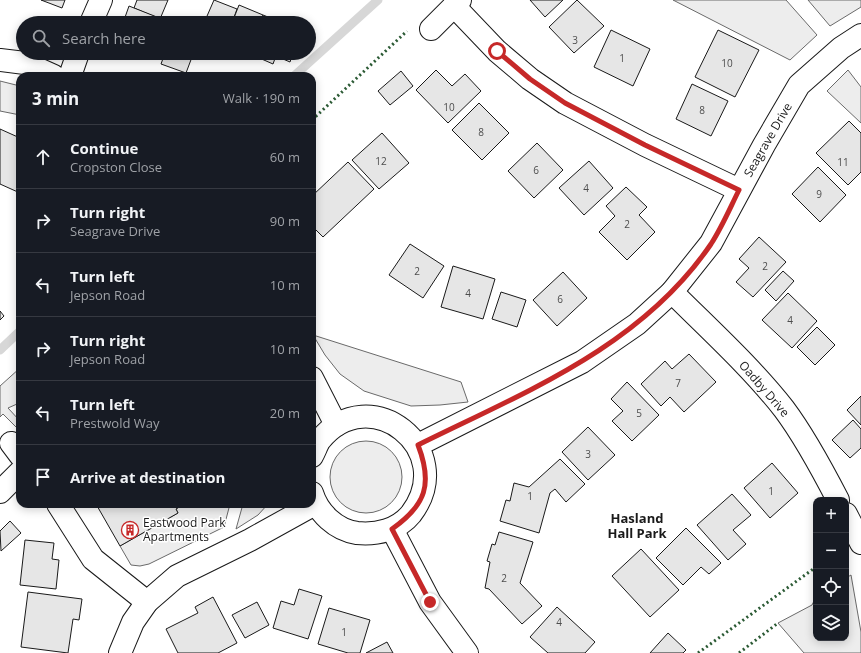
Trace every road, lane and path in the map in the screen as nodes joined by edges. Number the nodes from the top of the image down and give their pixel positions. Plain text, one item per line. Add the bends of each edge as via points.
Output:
1 (101, 0) edge
2 (457, 3) edge
3 (94, 16) edge
4 (431, 29) dead end
5 (861, 35) edge
6 (0, 60) edge
7 (76, 60) edge
8 (44, 72) edge
9 (71, 72) edge
10 (739, 190) junction
11 (672, 292) junction
12 (316, 386) edge
13 (336, 425) junction
14 (418, 445) junction
15 (316, 448) edge
16 (16, 476) edge
17 (0, 492) edge
18 (836, 497) edge
19 (316, 501) edge
20 (61, 508) edge
21 (299, 508) edge
22 (849, 520) edge
23 (392, 529) junction
24 (861, 543) edge
25 (147, 602) junction
26 (120, 653) edge
27 (467, 653) edge

1 - 3 street
2 - 4 street
2 - 10 street via 497,51 530,79 565,103
5 - 10 street, Seagrave Drive via 840,48 799,85
6 - 8 street via 25,64
7 - 9 street
10 - 11 street, Seagrave Drive via 711,243
11 - 14 street, Seagrave Drive via 637,324 582,362
11 - 18 street, Oadby Drive via 784,409 812,450
12 - 13 street
13 - 14 street via 354,418 372,417 390,421 406,431
13 - 15 street via 320,440
14 - 23 street via 425,463 426,483 420,502 408,518
16 - 17 street
19 - 23 street via 329,521 349,532 371,534
20 - 25 street via 93,559
21 - 25 street via 250,540 177,576
22 - 24 street
23 - 27 street via 430,602
25 - 26 street via 132,622

